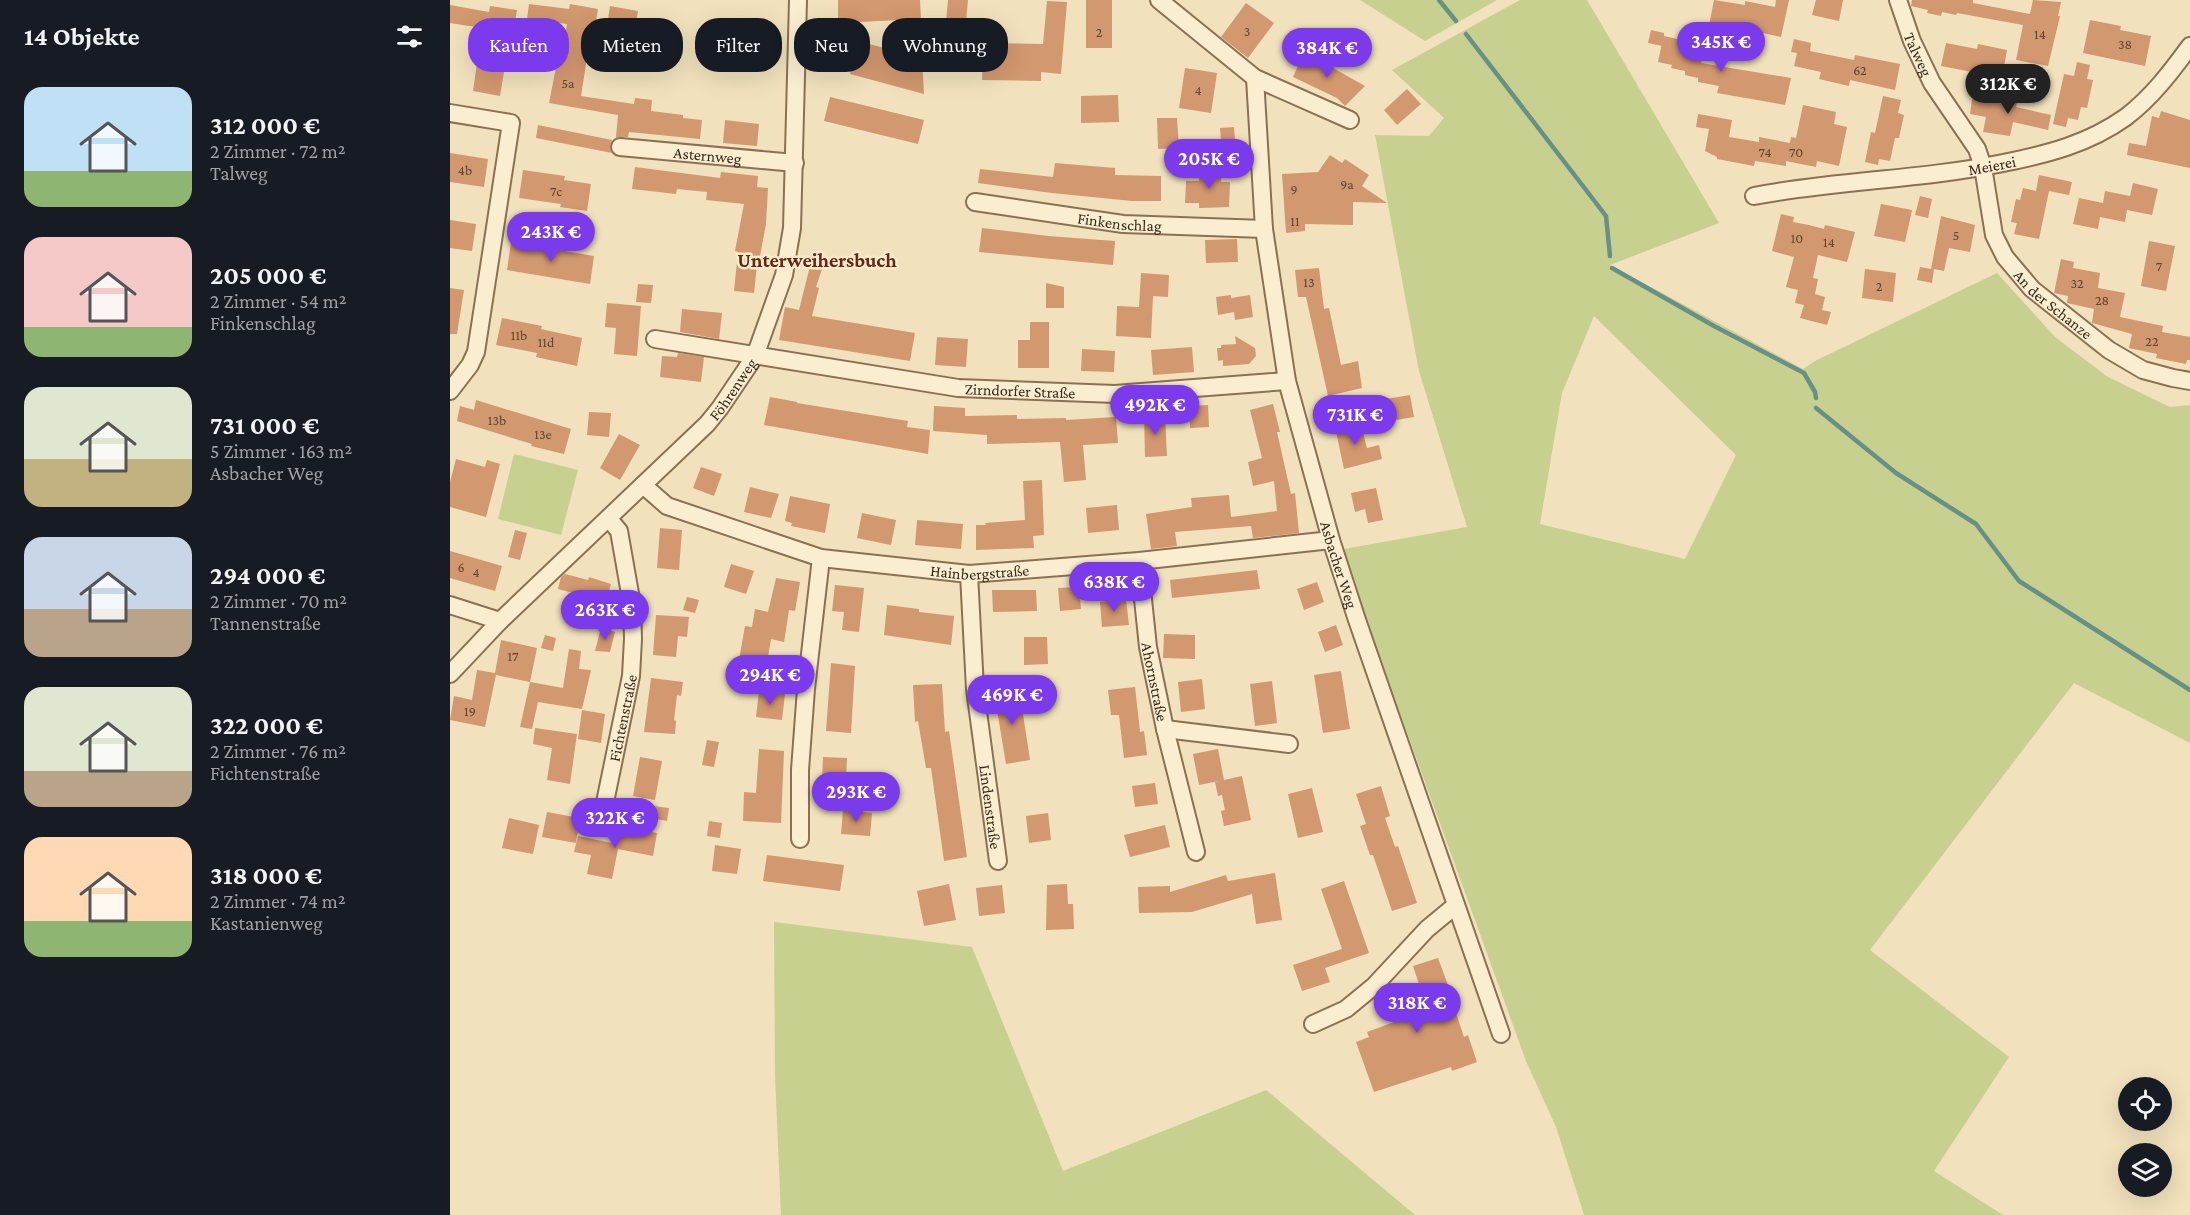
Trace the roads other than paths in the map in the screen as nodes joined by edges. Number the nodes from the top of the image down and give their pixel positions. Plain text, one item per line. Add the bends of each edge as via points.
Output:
1 (798, 0) edge
2 (1159, 0) edge
3 (1898, 0) edge
4 (2190, 46) edge
5 (1255, 78) junction
6 (450, 113) edge
7 (1350, 120) dead end
8 (620, 147) dead end
9 (795, 163) junction
10 (1983, 167) junction
11 (1754, 196) dead end
12 (975, 202) dead end
13 (1264, 229) junction
14 (655, 339) dead end
15 (755, 356) junction
16 (1287, 381) junction
17 (2190, 381) edge
18 (450, 391) edge
19 (644, 485) junction
20 (609, 519) junction
21 (1331, 540) junction
22 (820, 558) junction
23 (1139, 561) junction
24 (969, 574) junction
25 (450, 605) edge
26 (500, 621) junction
27 (450, 674) edge
28 (1165, 729) junction
29 (1289, 744) dead end
30 (603, 812) dead end
31 (800, 839) dead end
32 (1196, 852) dead end
33 (998, 861) dead end
34 (1456, 905) junction
35 (1313, 1024) dead end
36 (1501, 1034) dead end

1 - 9 street, Föhrenweg
2 - 5 street
3 - 10 street, Talweg via 1922,64 1977,149
4 - 10 street, Meierei via 2153,93 2126,117 2051,154
5 - 7 street
5 - 13 street, Asbacher Weg
6 - 18 street via 511,123 476,352
8 - 9 street, Asternweg
9 - 15 street, Föhrenweg via 792,228 784,275
10 - 11 street, Meierei
10 - 17 street, An der Schanze via 1994,234 2005,257 2032,289 2129,363 2155,374
12 - 13 street, Finkenschlag via 1123,224
13 - 16 street, Asbacher Weg
14 - 15 street, Zirndorfer Straße
15 - 16 street, Zirndorfer Straße via 958,388 1115,394
15 - 19 street, Föhrenweg via 720,408
16 - 21 street, Asbacher Weg
19 - 20 street, Föhrenweg
19 - 22 street, Hainbergstraße via 667,506
20 - 26 street, Föhrenweg
20 - 30 street, Fichtenstraße via 619,531 632,605 633,639 631,676
21 - 23 street, Hainbergstraße
21 - 34 street, Asbacher Weg
22 - 24 street, Hainbergstraße
22 - 31 street via 800,770
23 - 24 street, Hainbergstraße
23 - 28 street, Ahornstraße via 1148,647
24 - 33 street, Lindenstraße via 975,689
25 - 26 street
26 - 27 street, Föhrenweg
28 - 29 street, Ahornstraße
28 - 32 street, Ahornstraße
34 - 35 street via 1426,929 1374,986 1346,1009
34 - 36 street, Asbacher Weg

